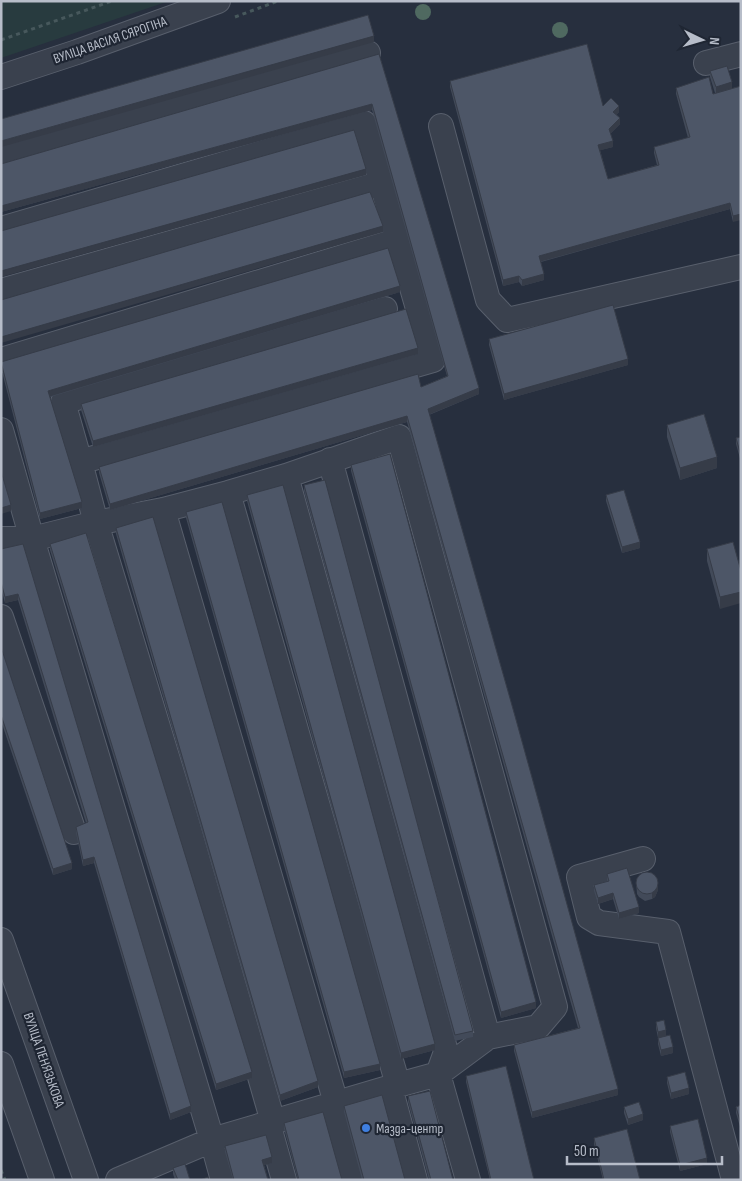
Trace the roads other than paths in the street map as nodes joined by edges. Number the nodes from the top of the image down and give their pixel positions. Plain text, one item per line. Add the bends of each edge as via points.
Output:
1 (218, 1) edge
2 (368, 53) dead end
3 (741, 54) edge
4 (706, 62) dead end
5 (1, 77) edge
6 (441, 126) dead end
7 (1, 154) edge
8 (382, 183) junction
9 (1, 228) edge
10 (399, 240) junction
11 (741, 267) edge
12 (1, 291) edge
13 (385, 309) dead end
14 (1, 360) edge
15 (1, 430) edge
16 (330, 460) junction
17 (80, 462) junction
18 (286, 476) junction
19 (228, 493) junction
20 (163, 510) junction
21 (96, 523) junction
22 (32, 538) junction
23 (1, 539) edge
24 (1, 617) edge
25 (74, 832) edge
26 (643, 859) dead end
27 (1, 940) edge
28 (488, 1038) junction
29 (1, 1064) edge
30 (438, 1074) junction
31 (394, 1086) junction
32 (333, 1104) junction
33 (271, 1122) junction
34 (212, 1140) junction
35 (42, 1180) edge
36 (86, 1180) edge
37 (118, 1180) edge
38 (223, 1180) edge
39 (284, 1180) edge
40 (352, 1180) edge
41 (415, 1180) edge
42 (468, 1180) edge
43 (734, 1180) edge

1 - 5 street, ВУЛІЦА ВАСІЛЯ СЯРОГІНА
2 - 7 street
3 - 4 street
6 - 11 street via 488,300 507,320
8 - 9 street via 364,123
8 - 10 street
8 - 12 street
10 - 14 street
10 - 17 street via 433,360
13 - 17 street via 63,402
15 - 22 street
16 - 18 street
16 - 28 street
16 - 28 street via 398,437 555,1007 538,1027
17 - 21 street
18 - 19 street
18 - 30 street via 446,1052
19 - 20 street
19 - 31 street
20 - 21 street
20 - 32 street
21 - 22 street
21 - 33 street via 186,819
22 - 23 street
22 - 34 street
24 - 25 street
26 - 43 street via 579,877 589,917 599,923 668,932
27 - 36 street, ВУЛІЦА ПЕНЯЗЬКОВА
28 - 30 street
29 - 35 street
30 - 31 street
30 - 42 street
31 - 32 street
31 - 41 street
32 - 33 street
32 - 40 street
33 - 34 street
33 - 39 street
34 - 37 street
34 - 38 street

